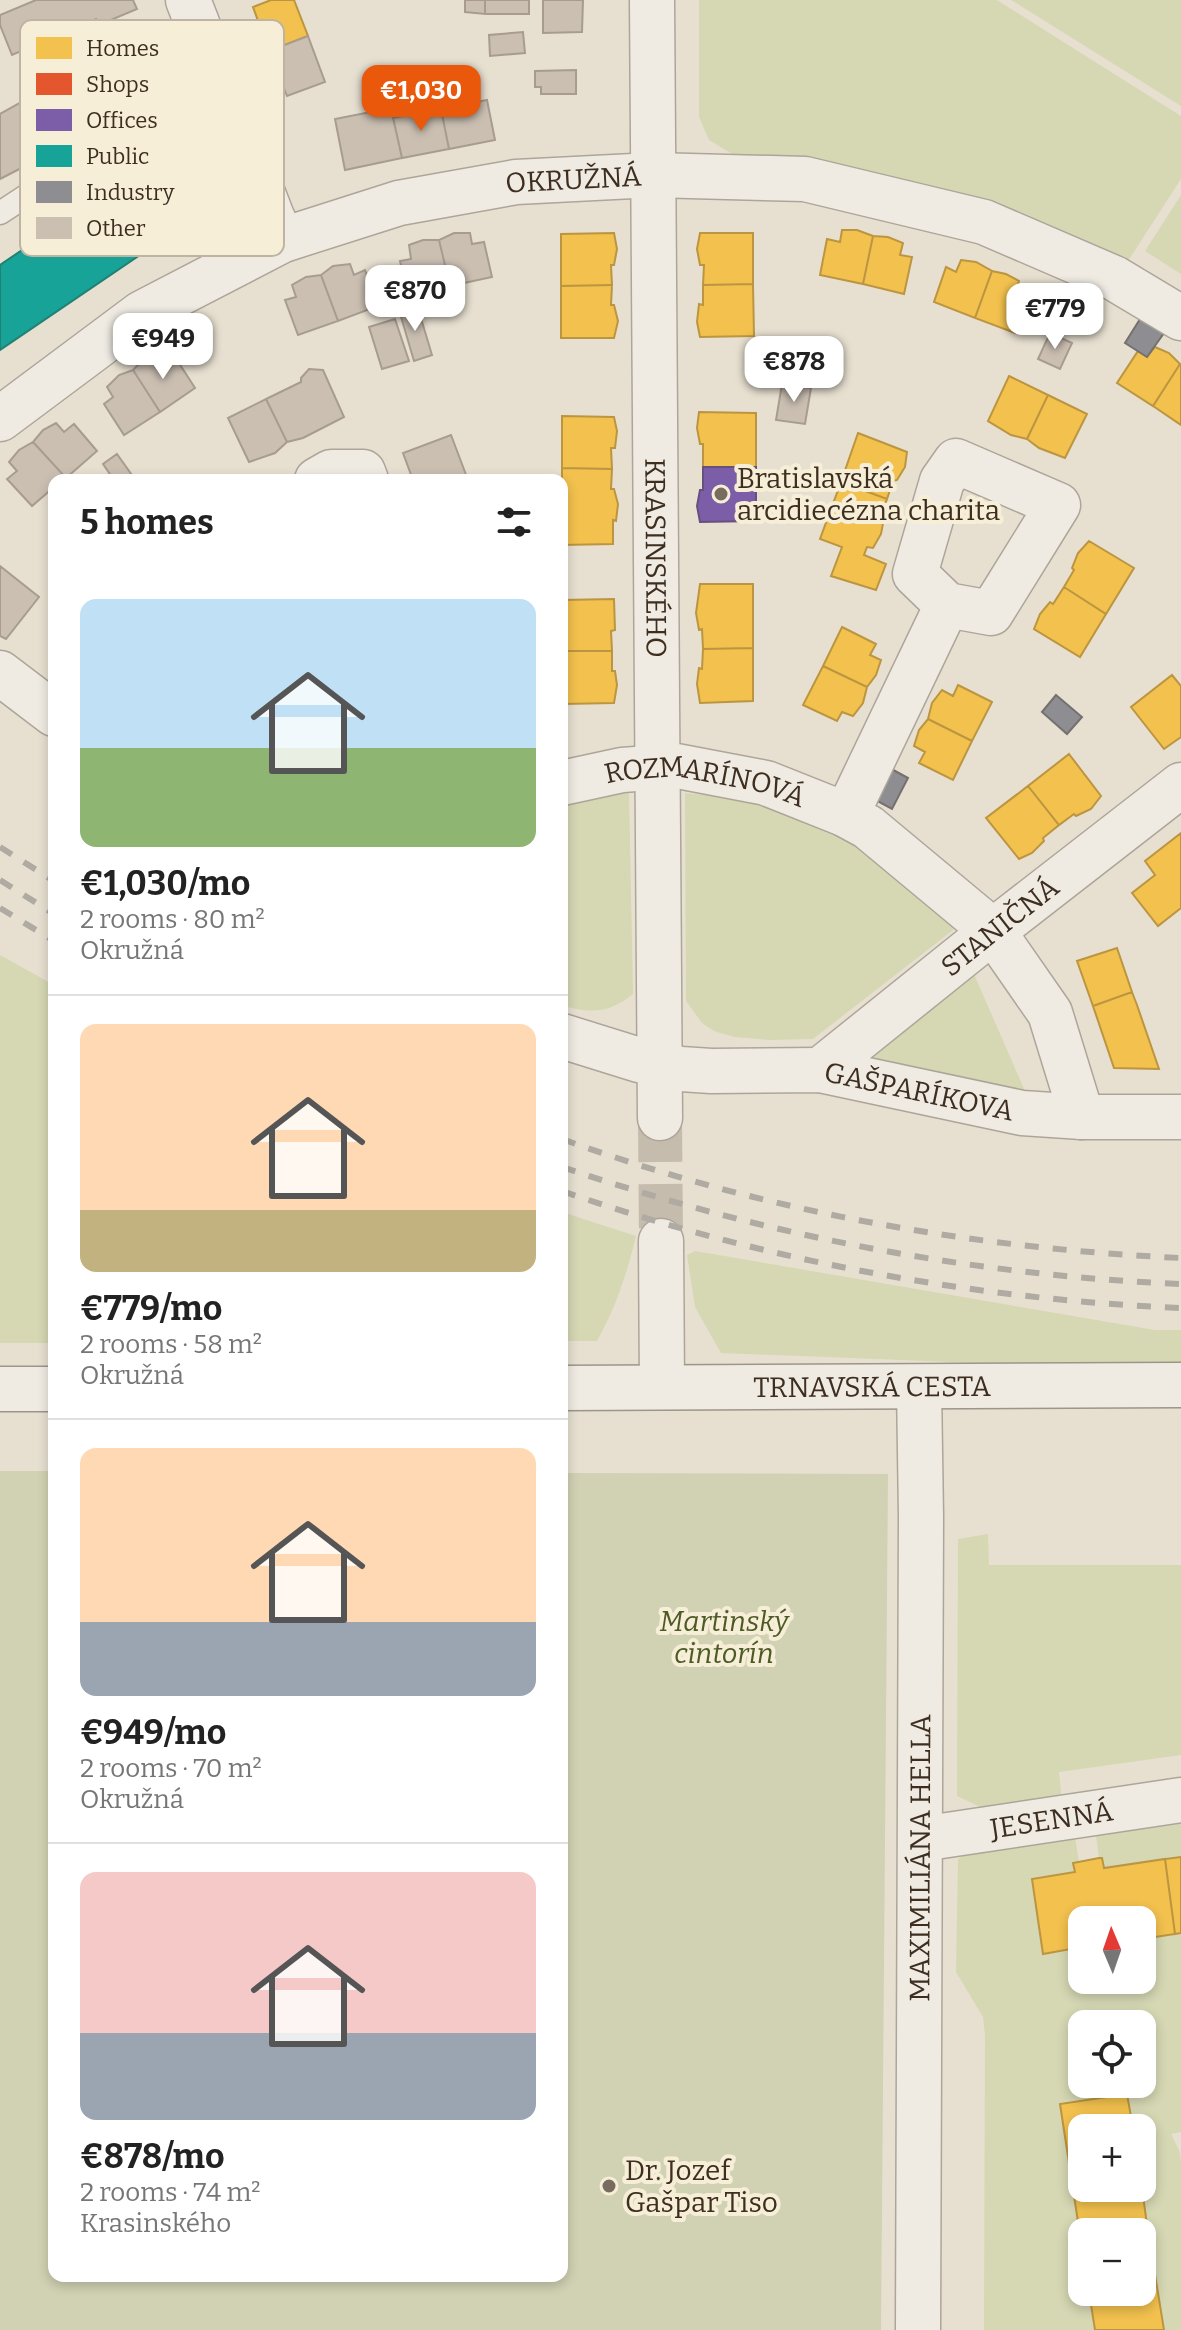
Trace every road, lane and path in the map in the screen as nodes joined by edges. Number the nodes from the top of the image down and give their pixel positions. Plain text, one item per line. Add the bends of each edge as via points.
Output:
1 (188, 0) edge
2 (652, 0) edge
3 (196, 20) edge
4 (653, 175) junction
5 (20, 200) edge
6 (0, 213) edge
7 (284, 240) edge
8 (252, 256) edge
9 (1181, 318) edge
10 (0, 419) edge
11 (328, 474) edge
12 (364, 474) edge
13 (947, 605) dead end
14 (0, 673) edge
15 (48, 709) edge
16 (658, 767) junction
17 (568, 782) edge
18 (1181, 785) edge
19 (844, 814) junction
20 (993, 931) junction
21 (568, 1038) edge
22 (659, 1064) junction
23 (820, 1070) junction
24 (1082, 1117) junction
25 (1181, 1117) edge
26 (660, 1118) tunnel mouth
27 (661, 1241) tunnel mouth
28 (1181, 1385) edge
29 (662, 1387) junction
30 (919, 1387) junction
31 (568, 1388) edge
32 (0, 1389) edge
33 (48, 1389) edge
34 (1181, 1800) edge
35 (921, 1839) junction
36 (918, 2330) edge

1 - 3 street
2 - 4 street, KRASINSKÉHO
4 - 7 street, OKRUŽNÁ via 516,182 399,203
4 - 9 street, OKRUŽNÁ via 805,179 984,222 1114,278
4 - 16 street, KRASINSKÉHO
5 - 6 lane
8 - 10 street, OKRUŽNÁ via 142,313
11 - 12 street
13 - 19 street, ROZMARÍNOVÁ
14 - 15 street
16 - 17 street, ROZMARÍNOVÁ
16 - 19 street, ROZMARÍNOVÁ via 766,783
16 - 22 street, KRASINSKÉHO
18 - 20 street, STANIČNÁ
19 - 20 street, ROZMARÍNOVÁ via 868,827
20 - 23 street, STANIČNÁ
20 - 24 street, ROZMARÍNOVÁ via 1050,1013
21 - 22 street, GAŠPARÍKOVA
22 - 23 street, GAŠPARÍKOVA via 711,1071
22 - 26 street, KRASINSKÉHO
23 - 24 street, GAŠPARÍKOVA via 1022,1113
24 - 25 street, GAŠPARÍKOVA
27 - 29 street
28 - 30 street, TRNAVSKÁ CESTA
29 - 30 street, TRNAVSKÁ CESTA
29 - 31 street, TRNAVSKÁ CESTA
30 - 35 street, MAXIMILIÁNA HELLA
32 - 33 street
34 - 35 street, JESENNÁ
35 - 36 street, MAXIMILIÁNA HELLA

